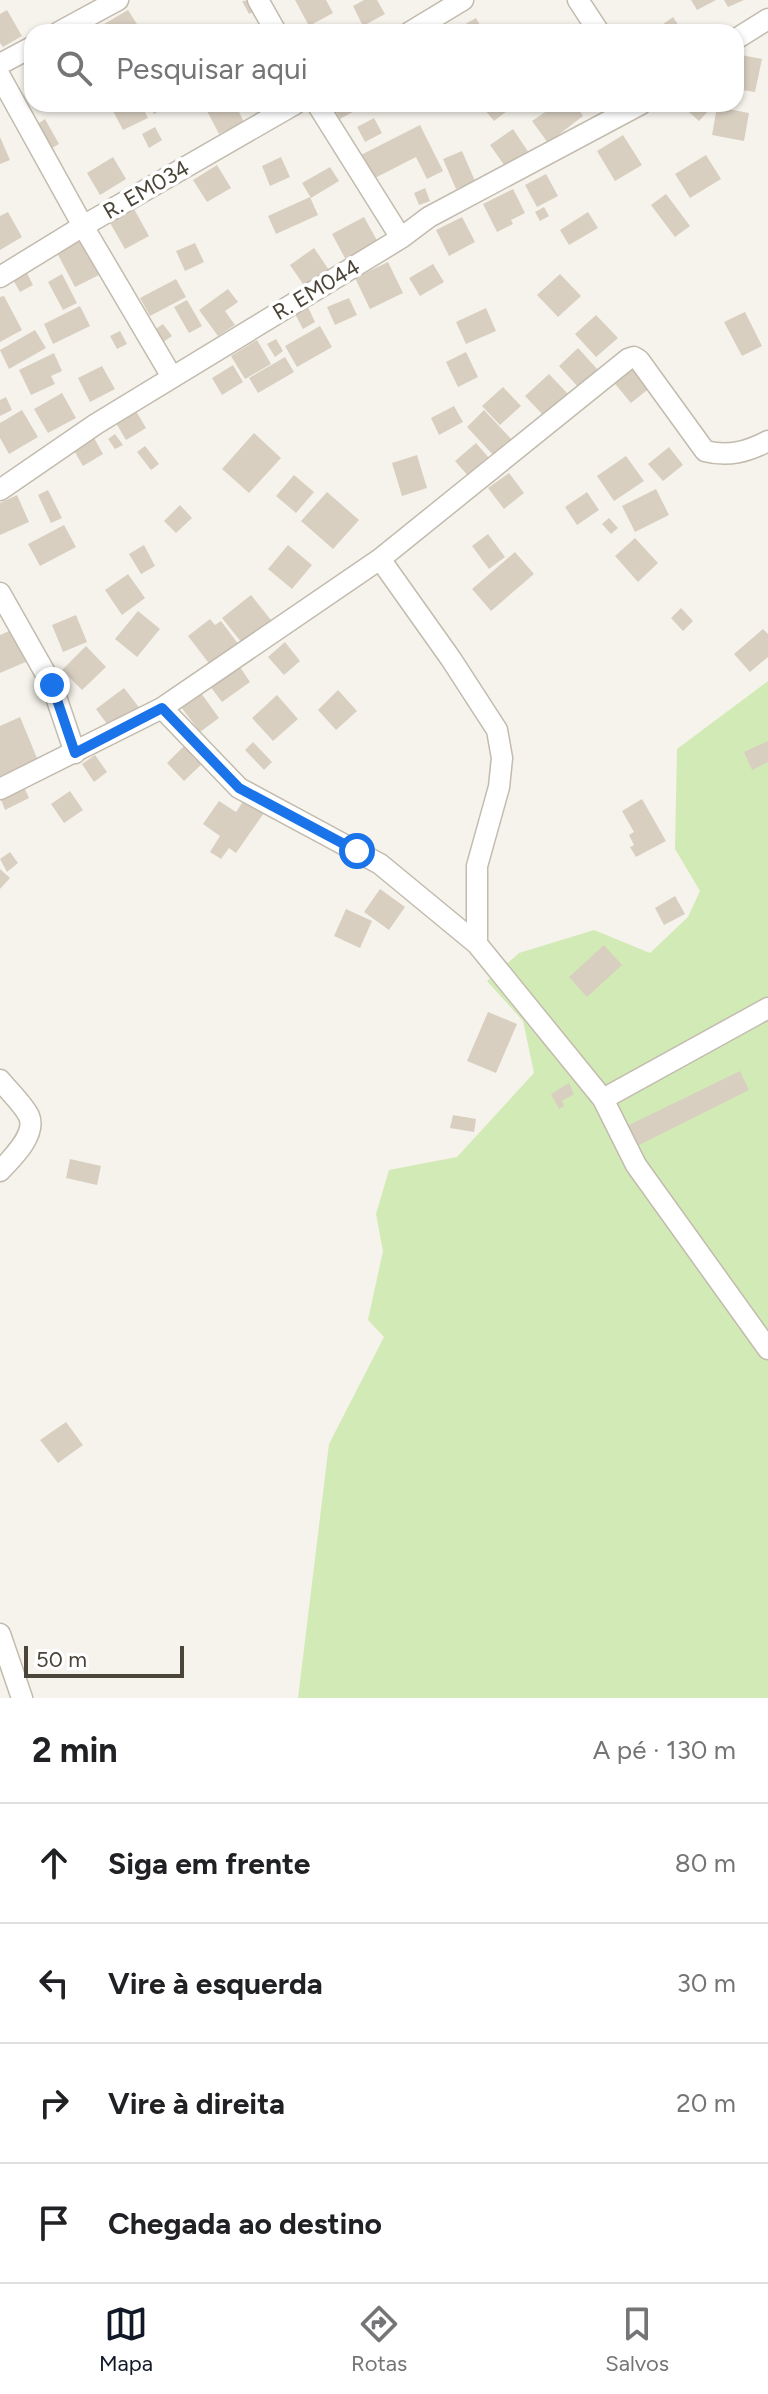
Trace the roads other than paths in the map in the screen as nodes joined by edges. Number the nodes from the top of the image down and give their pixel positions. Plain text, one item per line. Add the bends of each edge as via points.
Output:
1 (118, 0) edge
2 (258, 0) edge
3 (463, 0) edge
4 (578, 0) edge
5 (768, 19) edge
6 (74, 24) edge
7 (272, 24) edge
8 (423, 24) edge
9 (594, 24) edge
10 (744, 34) edge
11 (24, 51) edge
12 (0, 64) edge
13 (0, 76) edge
14 (281, 112) edge
15 (322, 112) edge
16 (626, 112) edge
17 (83, 226) junction
18 (401, 238) junction
19 (0, 277) edge
20 (172, 377) junction
21 (768, 441) edge
22 (0, 490) edge
23 (380, 559) junction
24 (0, 593) edge
25 (162, 708) junction
26 (75, 753) junction
27 (0, 789) edge
28 (477, 944) junction
29 (768, 1008) edge
30 (0, 1080) edge
31 (603, 1099) junction
32 (0, 1171) edge
33 (768, 1349) edge
34 (0, 1634) edge
35 (22, 1698) edge

1 - 6 street
2 - 7 street
3 - 8 street
4 - 9 street
5 - 10 street
11 - 12 street
13 - 17 street
14 - 17 street, R. EM034
15 - 18 street
16 - 18 street, R. EM044 via 429,217
17 - 19 street, R. EM034
17 - 20 street
18 - 20 street, R. EM044
20 - 22 street, R. EM044
21 - 23 street via 723,456 705,451 634,357
23 - 25 street
23 - 28 street via 497,730 502,758 477,866
24 - 26 street via 52,685
25 - 26 street
25 - 28 street via 239,788 380,864
26 - 27 street
28 - 31 street
29 - 31 street
30 - 32 street via 29,1116 30,1126 24,1143
31 - 33 street via 636,1165
34 - 35 street

